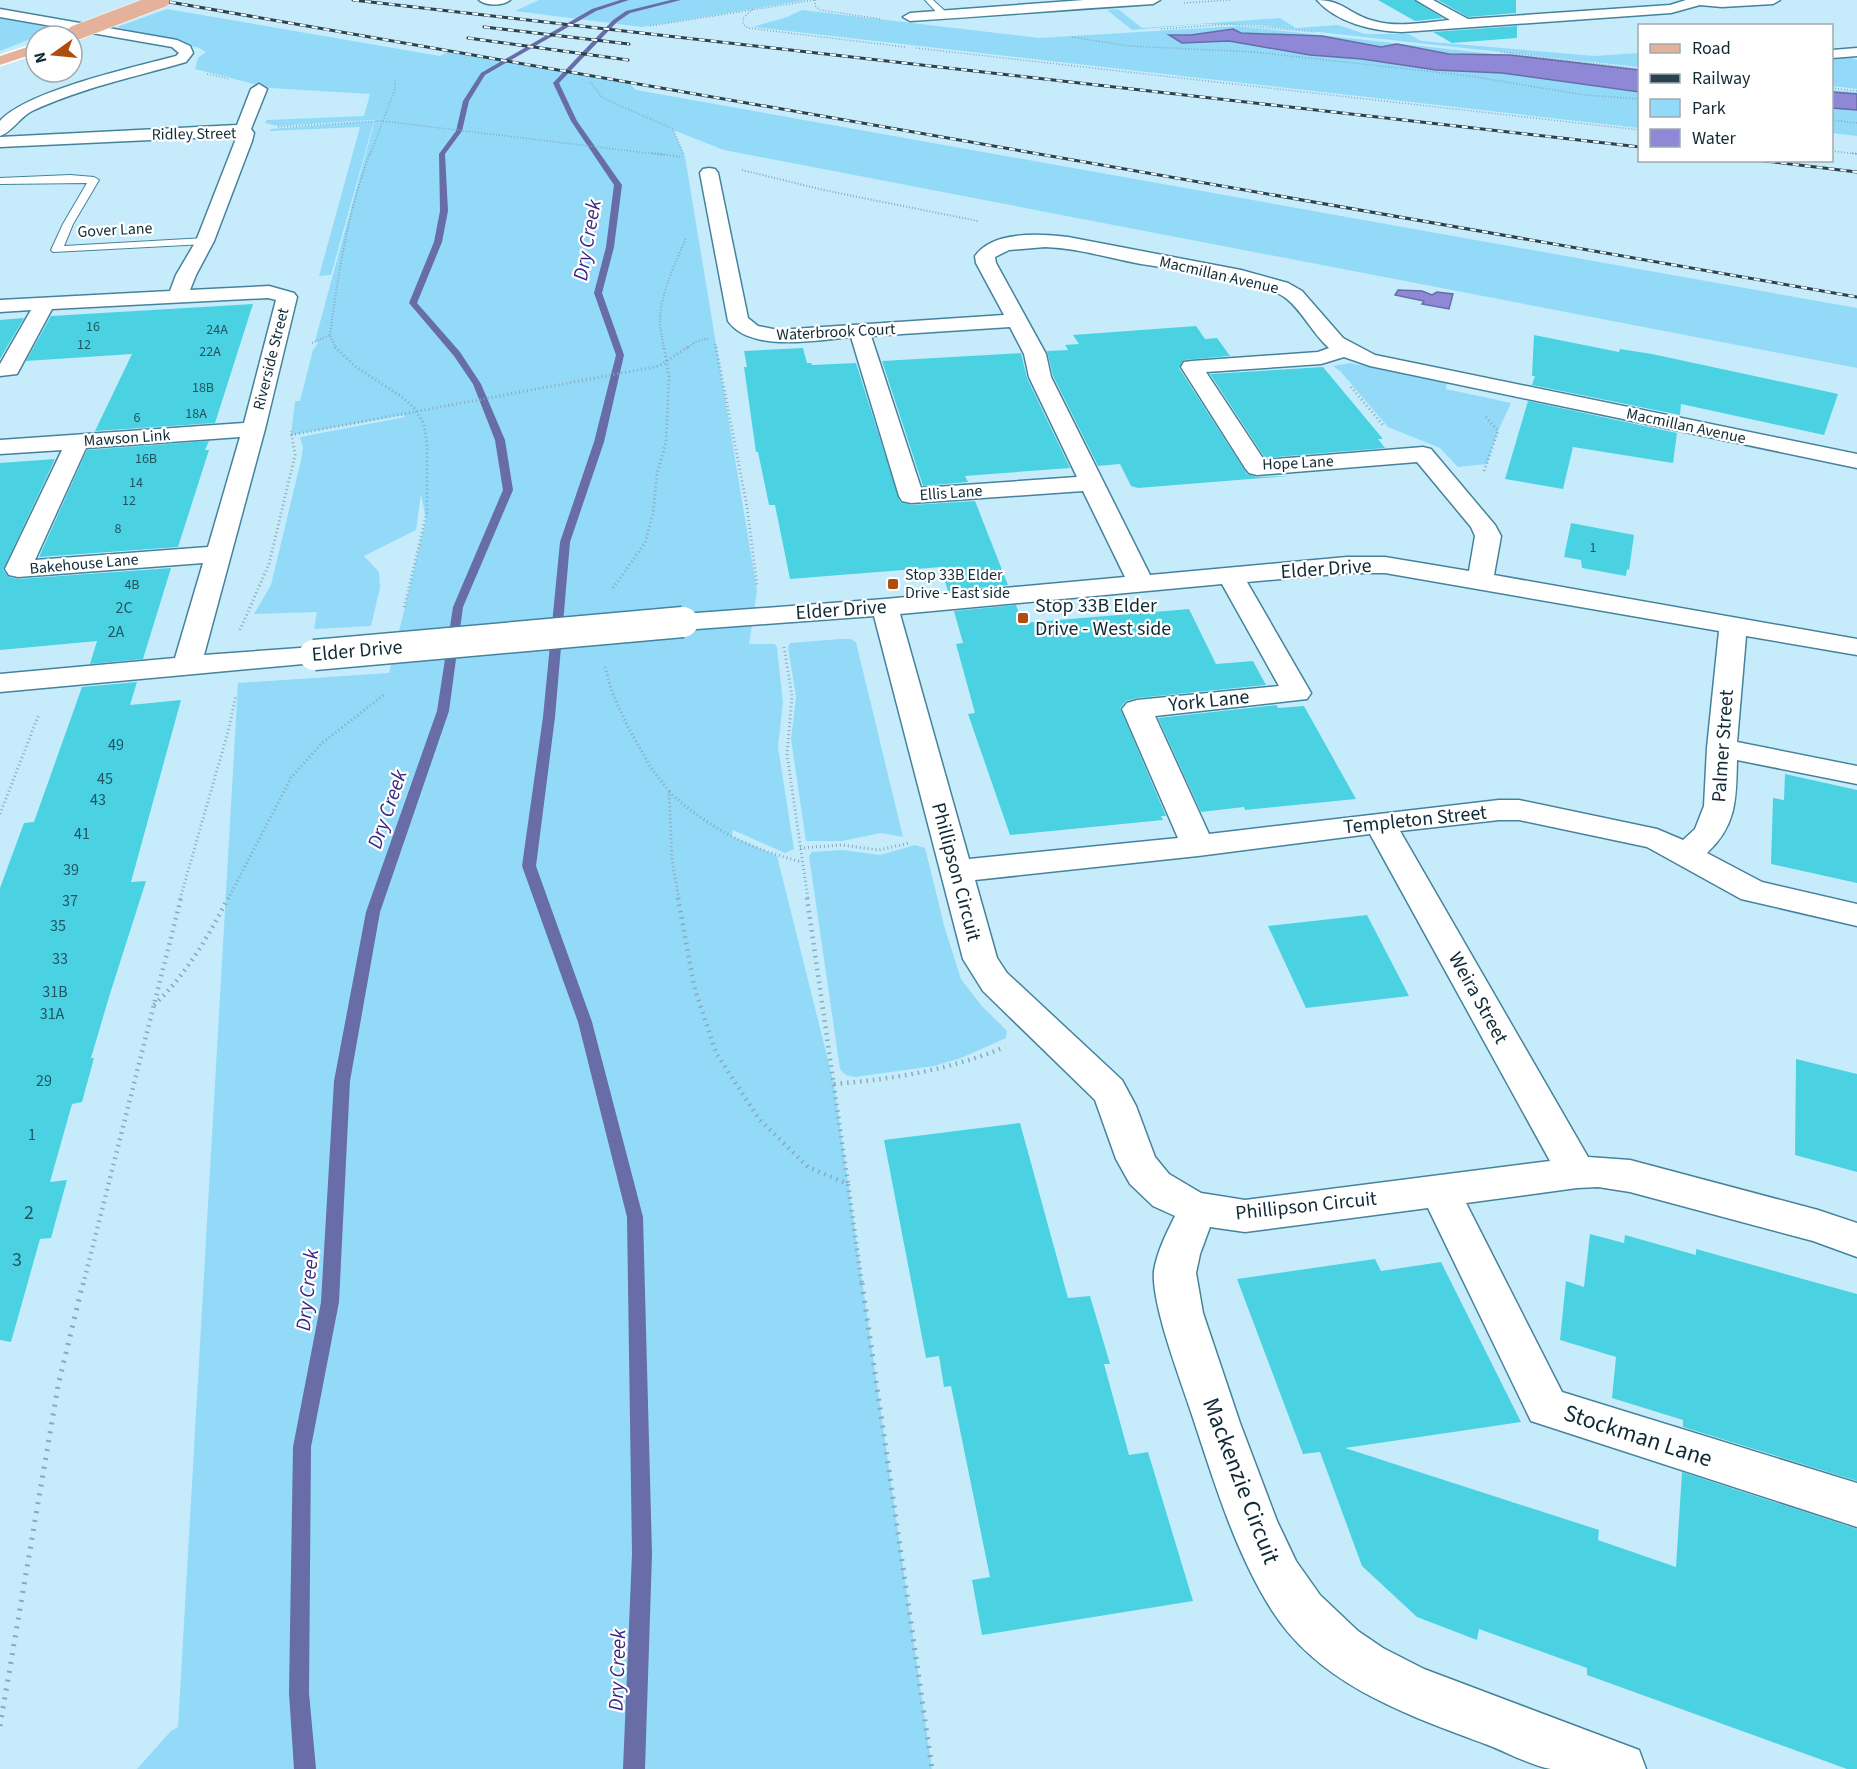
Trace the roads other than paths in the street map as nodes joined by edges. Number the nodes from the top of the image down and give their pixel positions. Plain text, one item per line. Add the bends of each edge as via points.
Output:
1 (162, 0) edge
2 (486, 0) edge
3 (503, 0) edge
4 (929, 0) edge
5 (1154, 0) edge
6 (1324, 0) edge
7 (1423, 0) edge
8 (1773, 0) edge
9 (1096, 1) edge
10 (1696, 1) edge
11 (1536, 5) dead end
12 (0, 13) edge
13 (1606, 14) junction
14 (910, 17) dead end
15 (1558, 17) junction
16 (952, 18) junction
17 (1467, 24) junction
18 (1631, 26) dead end
19 (84, 29) edge
20 (24, 52) edge
21 (1857, 52) edge
22 (1833, 54) edge
23 (0, 61) edge
24 (259, 89) road end
25 (0, 131) edge
26 (246, 133) junction
27 (0, 142) edge
28 (710, 173) dead end
29 (0, 181) edge
30 (204, 241) junction
31 (178, 297) junction
32 (45, 303) junction
33 (0, 306) edge
34 (1016, 320) junction
35 (859, 331) junction
36 (1343, 350) junction
37 (0, 370) edge
38 (254, 429) junction
39 (77, 442) junction
40 (0, 447) edge
41 (1857, 460) edge
42 (1091, 483) junction
43 (218, 554) junction
44 (1231, 576) junction
45 (1480, 580) junction
46 (1141, 584) junction
47 (885, 607) junction
48 (1733, 625) junction
49 (1857, 647) edge
50 (186, 665) junction
51 (6, 683) edge
52 (0, 709) edge
53 (1722, 748) junction
54 (1857, 775) edge
55 (1380, 823) junction
56 (1198, 846) junction
57 (1686, 856) junction
58 (956, 871) junction
59 (1857, 915) edge
60 (1576, 1173) junction
61 (1440, 1191) junction
62 (1198, 1209) junction
63 (1857, 1240) edge
64 (1857, 1505) edge
65 (1620, 1769) edge

1 - 19 main road, bridge
2 - 3 street
4 - 16 lane
5 - 9 street
6 - 17 street via 1360,23 1378,27
7 - 17 street
8 - 10 street
9 - 16 street
10 - 13 street via 1679,8
11 - 15 street
12 - 25 street via 177,44 186,53 181,58 27,108
13 - 15 street
13 - 18 street
14 - 16 street
15 - 17 street
20 - 23 main road
21 - 22 street
24 - 26 street via 243,130
26 - 27 street, Ridley Street via 236,130
26 - 30 street, Ridley Street
28 - 35 street, Waterbrook Court via 738,321 752,331 778,336
29 - 30 lane, Gover Lane via 94,180 57,250
30 - 31 street, Ridley Street
31 - 32 street, Riverside Street
31 - 38 street, Riverside Street via 269,292 287,297
32 - 33 street, Riverside Street
32 - 37 street via 9,369
34 - 35 street, Waterbrook Court
34 - 36 street, Macmillan Avenue via 985,256 1002,246 1065,243 1277,286 1295,295
34 - 42 street, Macmillan Avenue via 1035,354 1040,378
35 - 42 street, Ellis Lane via 911,496
36 - 41 street, Macmillan Avenue via 1370,360
36 - 45 street, Hope Lane via 1321,358 1192,367 1257,468 1423,454 1488,536
38 - 39 street, Mawson Link
38 - 43 street, Riverside Street
39 - 40 street, Mawson Link
39 - 43 street, Bakehouse Lane via 18,569
42 - 46 street, Macmillan Avenue
43 - 50 street, Riverside Street
44 - 45 street, Elder Drive via 1347,564 1384,565
44 - 46 street, Elder Drive
44 - 56 street, York Lane via 1297,693 1137,709
45 - 48 street, Elder Drive
46 - 47 street, Elder Drive
47 - 50 street, Elder Drive, bridge
47 - 58 street, Phillipson Circuit
48 - 49 street, Elder Drive
48 - 53 street, Palmer Street
50 - 51 street, Elder Drive
51 - 52 street
53 - 54 street
53 - 57 street, Palmer Street via 1720,806 1709,834
55 - 56 street, Templeton Street
55 - 57 street, Templeton Street via 1499,810 1537,812 1657,839
55 - 60 street, Weira Street
56 - 58 street, Templeton Street
57 - 59 street, Templeton Street via 1753,891
58 - 62 street, Phillipson Circuit via 975,944 987,971 1108,1090 1137,1162 1152,1182 1174,1199
60 - 61 street, Phillipson Circuit
60 - 63 street, Phillipson Circuit via 1630,1176
61 - 62 street, Phillipson Circuit via 1245,1216
61 - 64 street, Stockman Lane via 1547,1407
62 - 65 street, Mackenzie Circuit via 1177,1260 1175,1280 1181,1310 1211,1408 1264,1550 1286,1590 1317,1628 1352,1658 1388,1679

